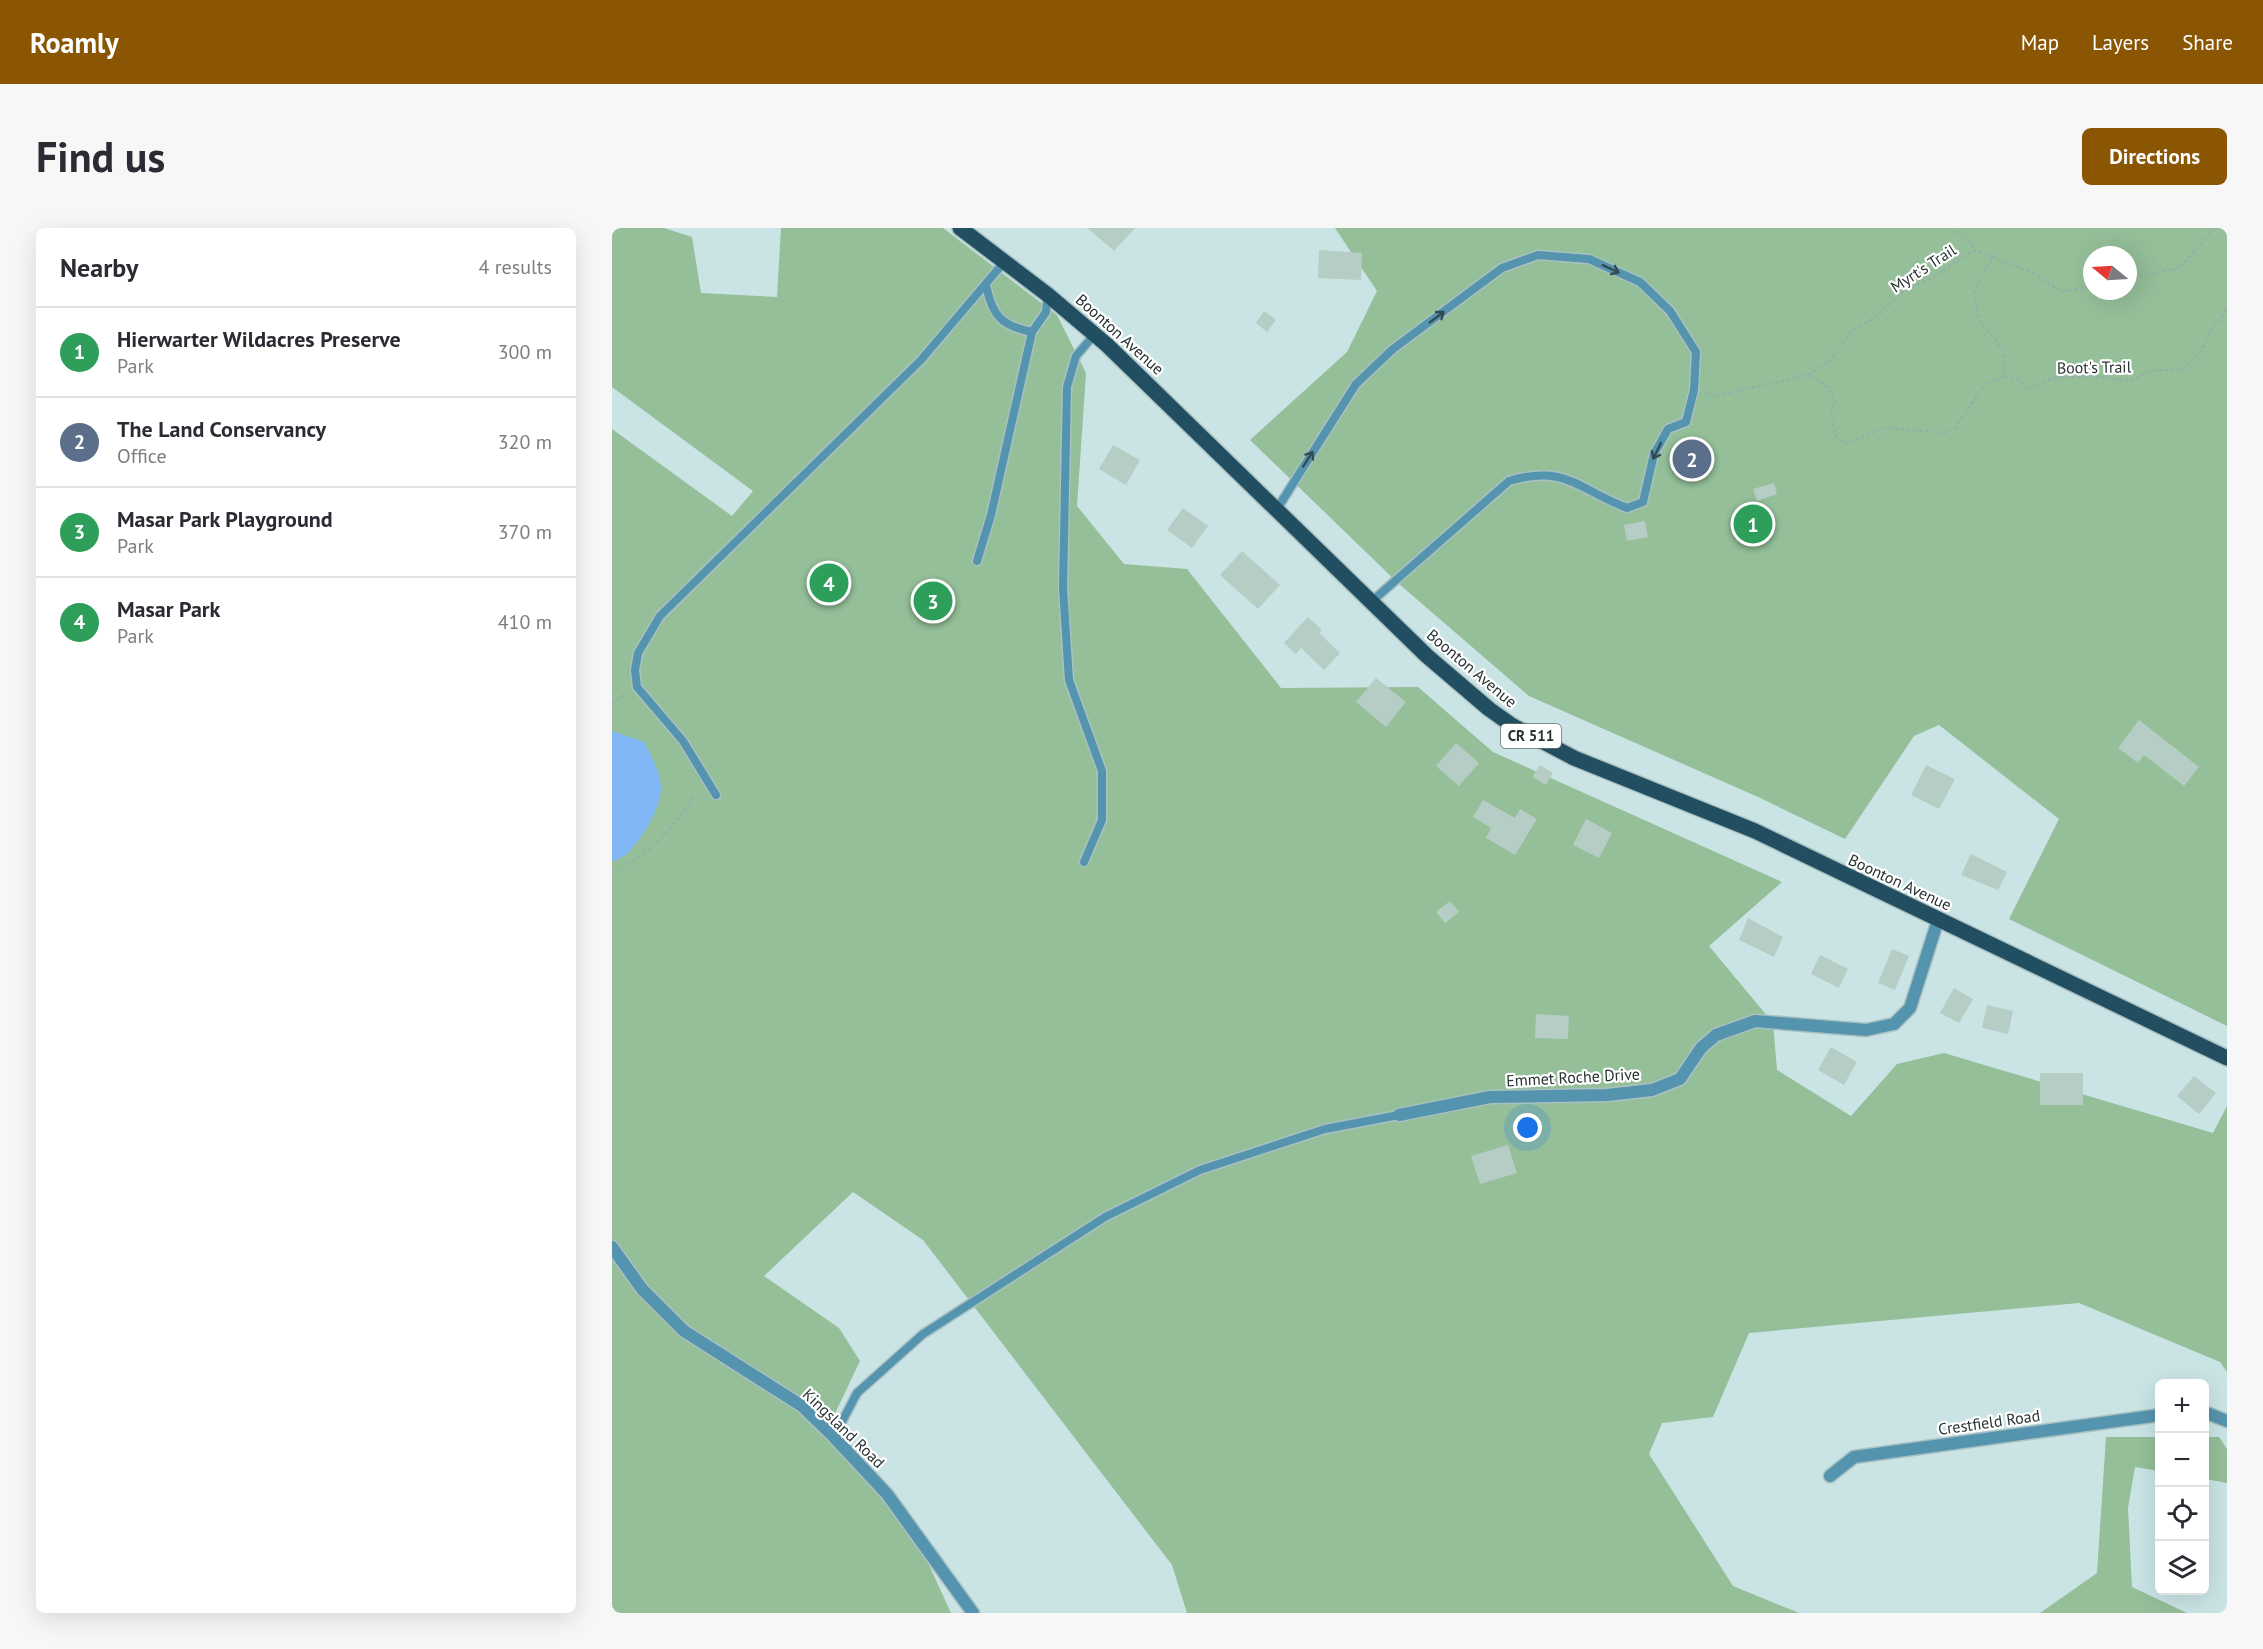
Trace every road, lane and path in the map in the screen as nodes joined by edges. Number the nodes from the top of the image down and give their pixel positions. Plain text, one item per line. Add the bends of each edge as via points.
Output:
1 (960, 228) edge
2 (1948, 228) edge
3 (2215, 228) edge
4 (1974, 250) junction
5 (1993, 257) junction
6 (1005, 261) junction
7 (2137, 277) edge
8 (986, 285) junction
9 (2083, 288) edge
10 (1048, 295) junction
11 (1064, 308) junction
12 (2227, 309) edge
13 (1046, 312) junction
14 (1032, 332) junction
15 (1094, 335) junction
16 (1807, 375) junction
17 (2005, 376) junction
18 (1694, 390) junction
19 (1277, 509) junction
20 (977, 561) dead end
21 (1371, 602) junction
22 (637, 687) junction
23 (612, 704) edge
24 (716, 795) dead end
25 (692, 798) dead end
26 (1084, 862) dead end
27 (612, 873) edge
28 (1938, 920) junction
29 (2227, 1058) edge
30 (1399, 1115) joint
31 (612, 1247) edge
32 (2209, 1414) edge
33 (2155, 1416) edge
34 (2227, 1421) edge
35 (834, 1437) junction
36 (1830, 1476) dead end
37 (973, 1613) edge

1 - 6 main road, Boonton Avenue / CR 511
2 - 4 path via 1969,240
3 - 7 path via 2179,268
4 - 5 path, Myrt's Trail
4 - 16 path, Myrt's Trail via 1902,292 1877,316 1851,331 1831,360
5 - 9 path via 2034,274 2062,292
5 - 17 path via 1974,296 1979,320 2003,350
6 - 8 lane
6 - 10 main road, Boonton Avenue / CR 511
8 - 14 lane via 990,308 1010,328
8 - 22 lane via 921,360 660,616 638,653 634,670
10 - 11 main road, Boonton Avenue / CR 511
10 - 13 lane
11 - 13 lane
11 - 15 main road, Boonton Avenue / CR 511
12 - 17 path, Boot's Trail via 2201,352 2182,370 2152,370 2130,381 2092,376 2054,378 2028,388
13 - 14 lane
14 - 20 lane
15 - 19 main road, Boonton Avenue / CR 511
15 - 26 lane via 1076,356 1066,399 1063,588 1069,680 1102,771 1102,820
16 - 17 path via 1824,383 1835,401 1831,415 1836,438 1845,443 1885,428 1945,433 1955,428 1984,385
16 - 18 path, Myrt's Trail via 1716,396
19 -> 18 lane via 1356,384 1393,349 1502,268 1538,255 1589,259 1640,282 1670,311 1696,352
18 -> 21 lane via 1686,422 1668,429 1654,454 1642,501 1628,508 1563,476 1533,473 1509,481
19 - 21 main road, Boonton Avenue / CR 511
21 - 28 main road, Boonton Avenue / CR 511 via 1489,708 1539,741 1755,831
22 - 23 path
22 - 24 lane via 682,741
25 - 27 path via 683,814 633,864
28 - 29 main road, Boonton Avenue / CR 511
28 - 30 street, Emmet Roche Drive via 1910,1008 1894,1024 1866,1030 1755,1021 1716,1035 1701,1048 1680,1079 1652,1090 1607,1095 1490,1097
30 - 35 lane via 1325,1129 1200,1170 1105,1217 923,1334 857,1393
31 - 35 street, Kingsland Road via 642,1289 684,1331 802,1406
32 - 34 street
33 - 36 street, Crestfield Road via 1854,1457
35 - 37 street, Kingsland Road via 887,1494

